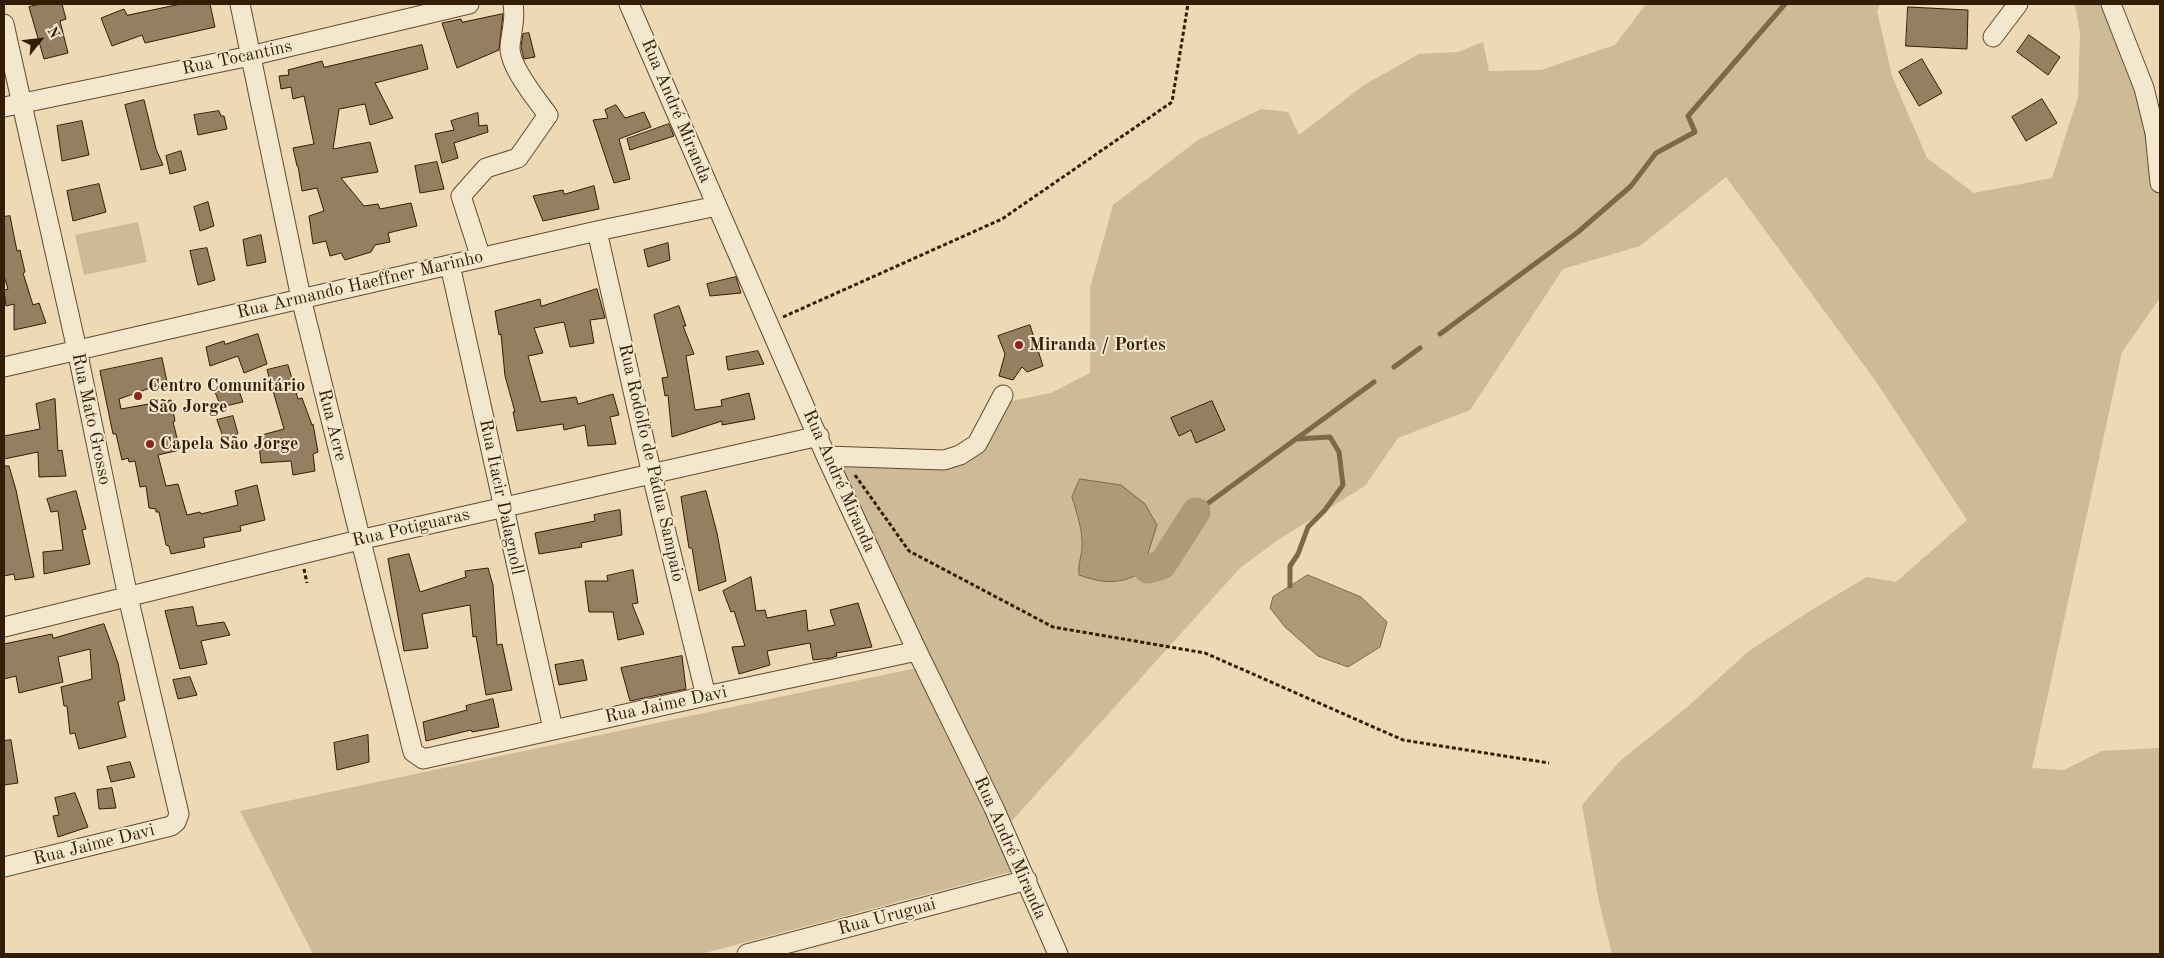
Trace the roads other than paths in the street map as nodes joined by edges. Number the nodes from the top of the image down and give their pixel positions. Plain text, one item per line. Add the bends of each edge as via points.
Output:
1 (240, 4) edge
2 (469, 4) edge
3 (513, 4) edge
4 (630, 4) edge
5 (2018, 4) edge
6 (2111, 4) edge
7 (4, 24) edge
8 (1993, 37) dead end
9 (250, 56) junction
10 (12, 105) edge
11 (2160, 183) edge
12 (717, 206) junction
13 (597, 231) junction
14 (481, 258) junction
15 (450, 265) junction
16 (301, 298) junction
17 (77, 350) junction
18 (4, 367) edge
19 (1003, 395) dead end
20 (819, 436) junction
21 (834, 456) junction
22 (652, 475) junction
23 (504, 507) junction
24 (359, 540) junction
25 (128, 597) junction
26 (4, 627) edge
27 (917, 651) junction
28 (706, 696) junction
29 (553, 729) junction
30 (416, 756) joint
31 (179, 814) joint
32 (4, 867) edge
33 (1027, 880) junction
34 (747, 954) edge
35 (1058, 954) edge

1 - 9 street, Rua Acre
2 - 9 street, Rua Tocantins
3 - 14 street via 515,14 510,49 516,70 548,115 518,158 486,168 461,196
4 - 12 street, Rua André Miranda
5 - 8 street
6 - 11 street via 2144,88 2155,133
7 - 10 street, Rua Mato Grosso
9 - 10 street, Rua Tocantins
9 - 16 street, Rua Acre
10 - 17 street, Rua Mato Grosso
12 - 13 street, Rua Armando Haeffner Marinho
12 - 20 street, Rua André Miranda
13 - 14 street, Rua Armando Haeffner Marinho
13 - 22 street, Rua Rodolfo de Pádua Sampaio
14 - 15 street, Rua Armando Haeffner Marinho
15 - 16 street, Rua Armando Haeffner Marinho
15 - 23 street, Rua Itacir Dalagnoll
16 - 17 street, Rua Armando Haeffner Marinho
16 - 24 street, Rua Acre
17 - 18 street, Rua Armando Haeffner Marinho
17 - 25 street, Rua Mato Grosso
19 - 21 street via 977,444 960,455 944,460
20 - 21 street, Rua André Miranda
20 - 22 street, Rua Potiguaras
21 - 27 street, Rua André Miranda
22 - 23 street, Rua Potiguaras
22 - 28 street, Rua Rodolfo de Pádua Sampaio
23 - 24 street, Rua Potiguaras
23 - 29 street, Rua Itacir Dalagnoll
24 - 25 street, Rua Potiguaras
24 - 30 street, Rua Acre
25 - 26 street, Rua Potiguaras
25 - 31 street, Rua Mato Grosso
27 - 28 street, Rua Jaime Davi
27 - 33 street, Rua André Miranda
28 - 29 street, Rua Jaime Davi
29 - 30 street, Rua Jaime Davi via 423,759
31 - 32 street, Rua Jaime Davi via 171,826
33 - 34 street, Rua Uruguai
33 - 35 street, Rua André Miranda

